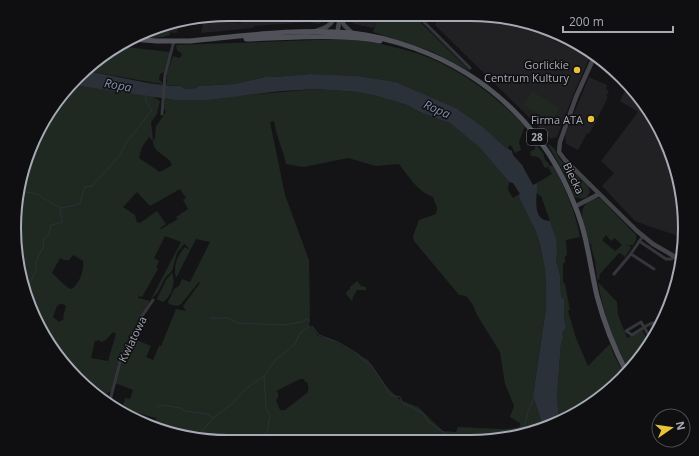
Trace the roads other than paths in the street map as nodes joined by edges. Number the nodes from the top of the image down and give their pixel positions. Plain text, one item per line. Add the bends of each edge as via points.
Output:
1 (332, 21) edge
2 (334, 21) edge
3 (339, 21) edge
4 (342, 21) edge
5 (423, 21) edge
6 (312, 32) junction
7 (352, 33) junction
8 (336, 34) junction
9 (142, 40) edge
10 (174, 41) junction
11 (189, 41) junction
12 (420, 51) junction
13 (592, 60) edge
14 (470, 68) dead end
15 (162, 114) dead end
16 (599, 194) junction
17 (576, 206) junction
18 (643, 236) junction
19 (639, 241) junction
20 (630, 254) junction
21 (676, 257) edge
22 (654, 269) dead end
23 (614, 274) dead end
24 (153, 300) dead end
25 (656, 322) edge
26 (644, 327) junction
27 (648, 334) edge
28 (624, 367) edge
29 (111, 398) edge

1 - 6 street via 327,27
2 - 8 street
3 - 8 street
4 - 7 street
5 - 14 street
6 - 8 main road, 28
6 - 11 main road, 28
7 - 8 main road, Biecka / 28
7 - 12 main road, Biecka / 28 via 393,41
8 - 11 main road, 28
8 - 12 main road, Biecka / 28
9 - 10 main road, 28
10 - 11 main road, 28
10 - 15 street via 165,75
12 - 17 main road, Biecka / 28 via 443,60 471,76 518,114 553,159
13 - 16 street via 561,139 559,152
16 - 17 street
16 - 18 street
17 - 28 main road, Biecka / 28 via 602,313
18 - 19 street
18 - 21 street
19 - 20 street
19 - 21 street via 666,259
20 - 22 street
20 - 23 street
24 - 29 street, Kwiatowa via 142,316 120,362
25 - 26 street
26 - 26 street via 632,334 626,331 641,322
26 - 27 street

